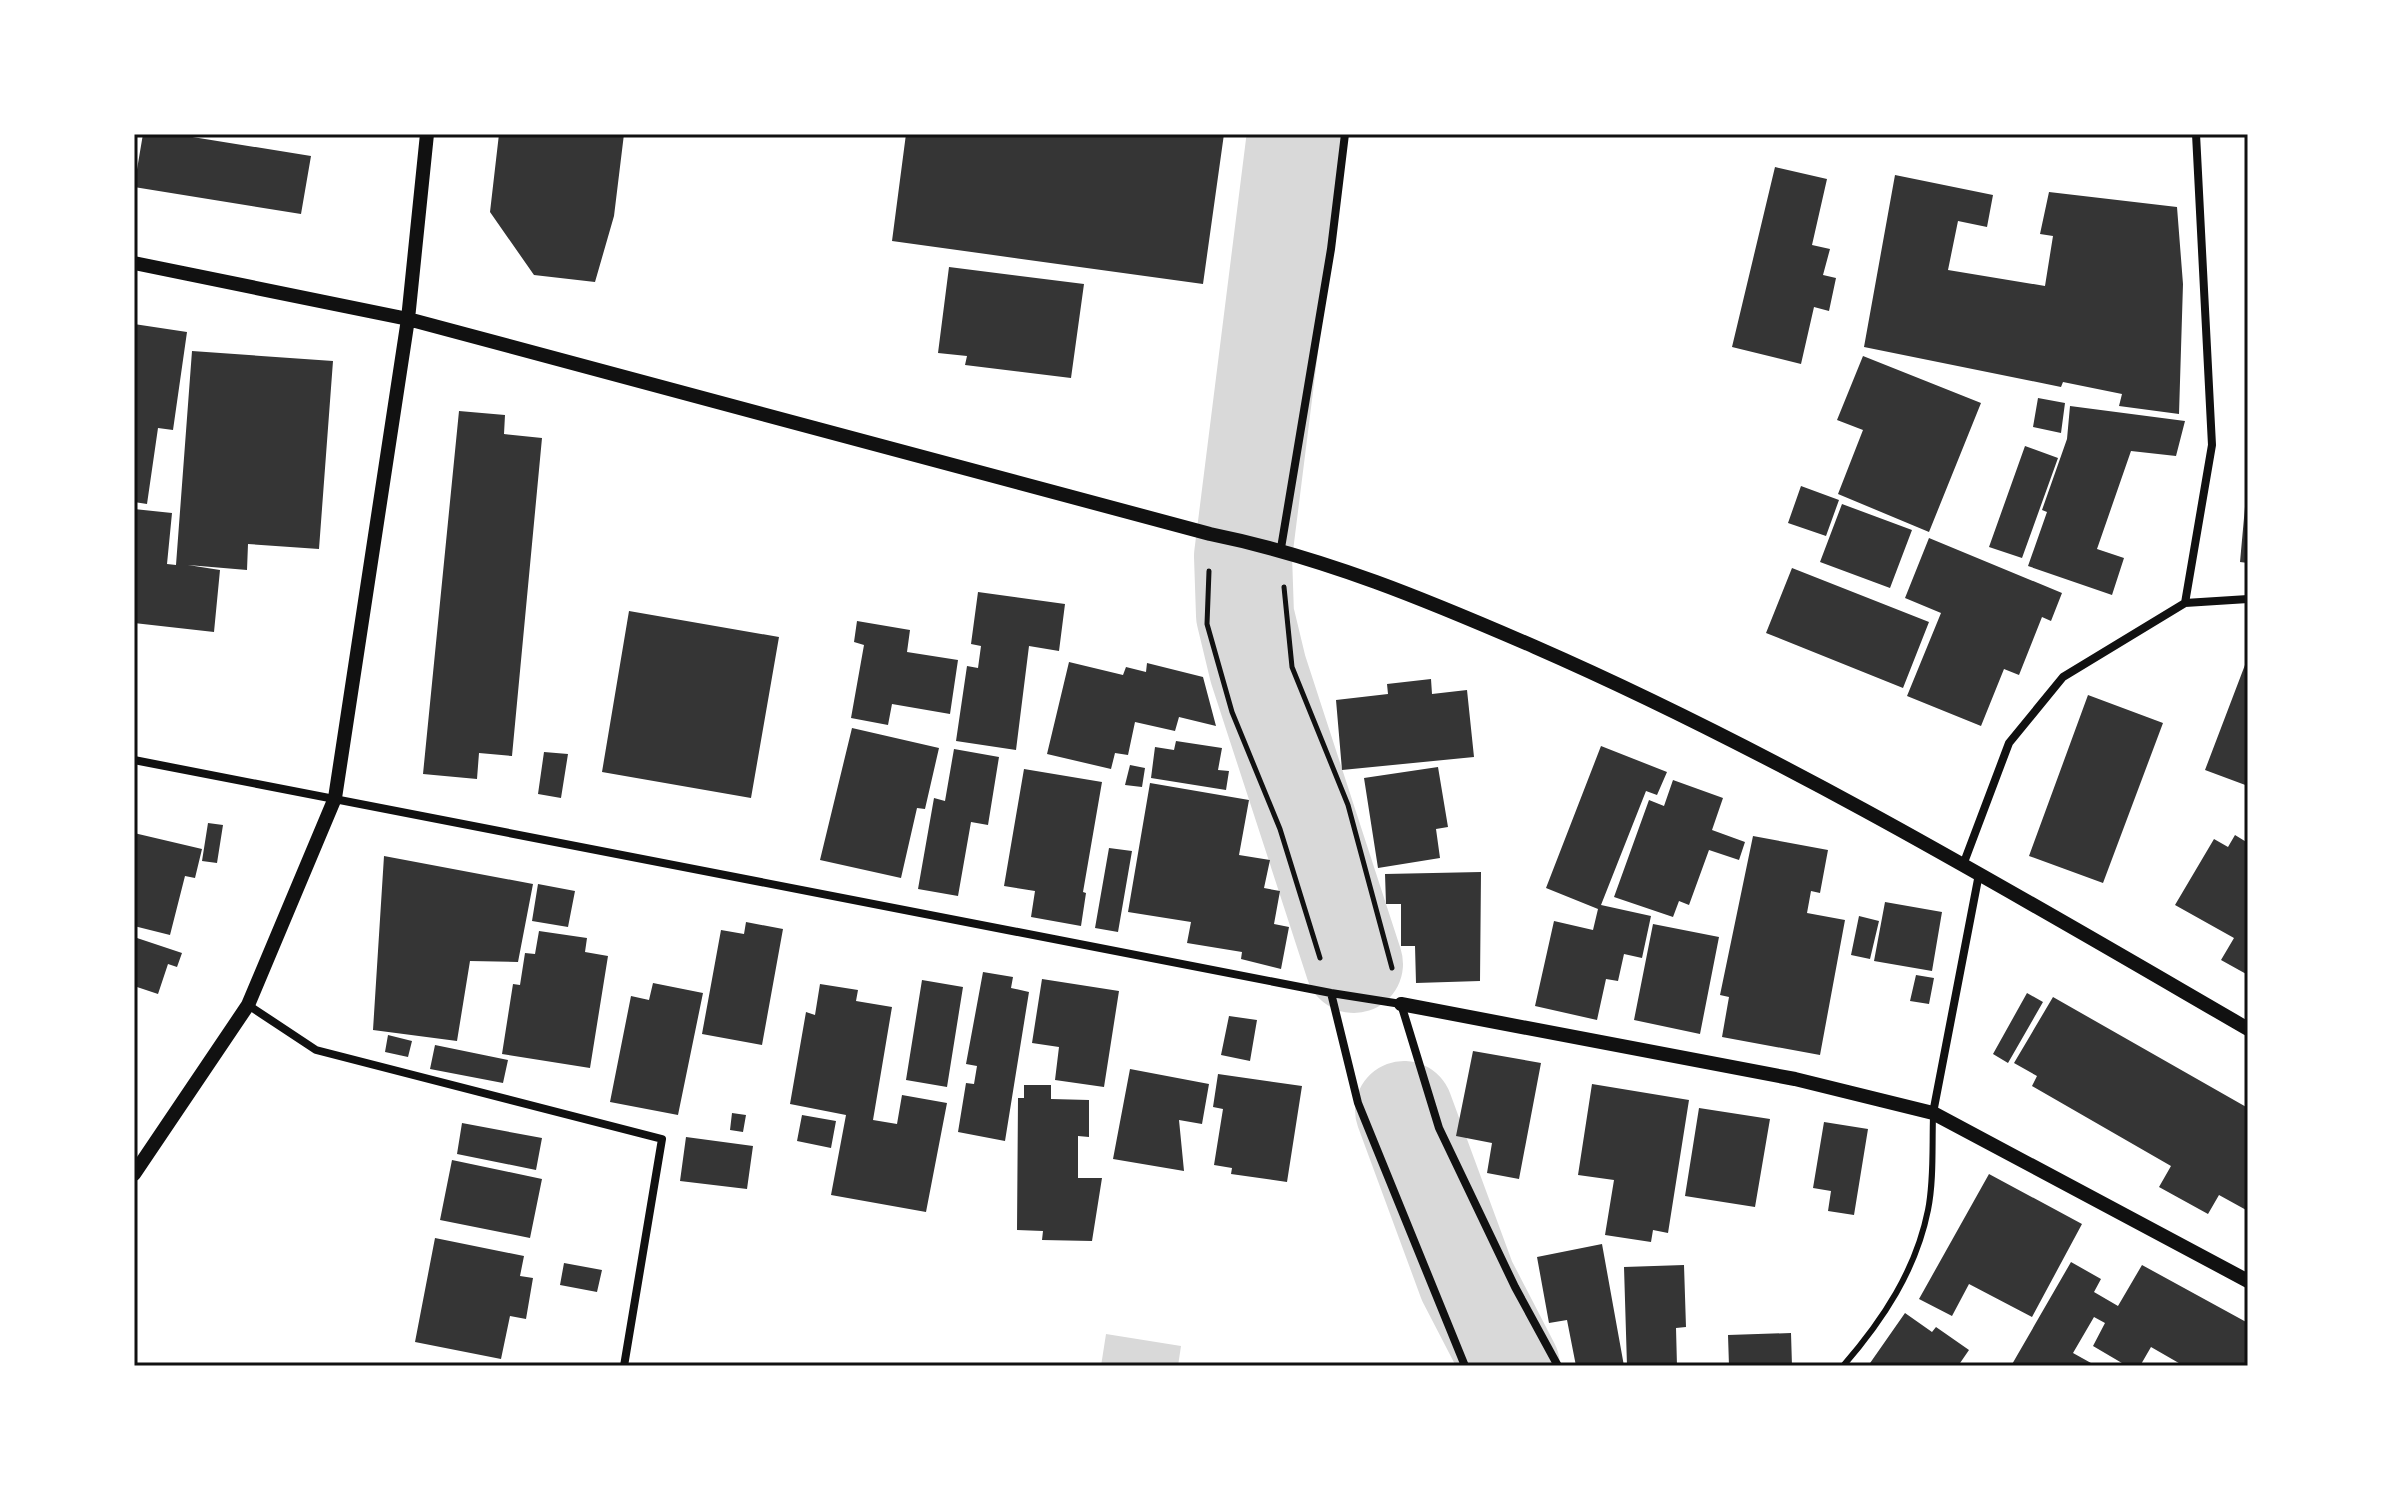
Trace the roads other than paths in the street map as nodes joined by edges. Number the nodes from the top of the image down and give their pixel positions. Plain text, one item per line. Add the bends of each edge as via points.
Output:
1 (427, 134) edge
2 (1345, 134) edge
3 (2196, 134) edge
4 (134, 263) edge
5 (408, 319) junction
6 (1281, 548) junction
7 (2248, 599) edge
8 (2185, 603) junction
9 (134, 760) edge
10 (335, 798) junction
11 (1963, 865) junction
12 (1979, 874) junction
13 (1331, 993) junction
14 (1401, 1004) junction
15 (248, 1005) junction
16 (2248, 1029) edge
17 (1933, 1113) junction
18 (134, 1174) edge
19 (2248, 1281) edge
20 (624, 1366) edge
21 (1465, 1366) edge
22 (1558, 1366) edge
23 (1843, 1366) edge

1 - 5 street
2 - 6 street
3 - 8 street via 2212,445
4 - 5 street
5 - 6 street via 1210,534
5 - 10 street
6 - 11 street via 1431,602 1659,702
7 - 8 street
8 - 11 street via 2063,677 2009,743
9 - 10 street
10 - 13 street
10 - 15 street
11 - 12 street
12 - 16 street
12 - 17 street
13 - 14 street
13 - 21 street via 1358,1103
14 - 17 street via 1795,1079
14 - 22 street via 1439,1128
15 - 18 street
15 - 20 street via 316,1050 662,1139
17 - 19 street
17 - 23 lane via 1929,1208 1911,1267 1875,1328

